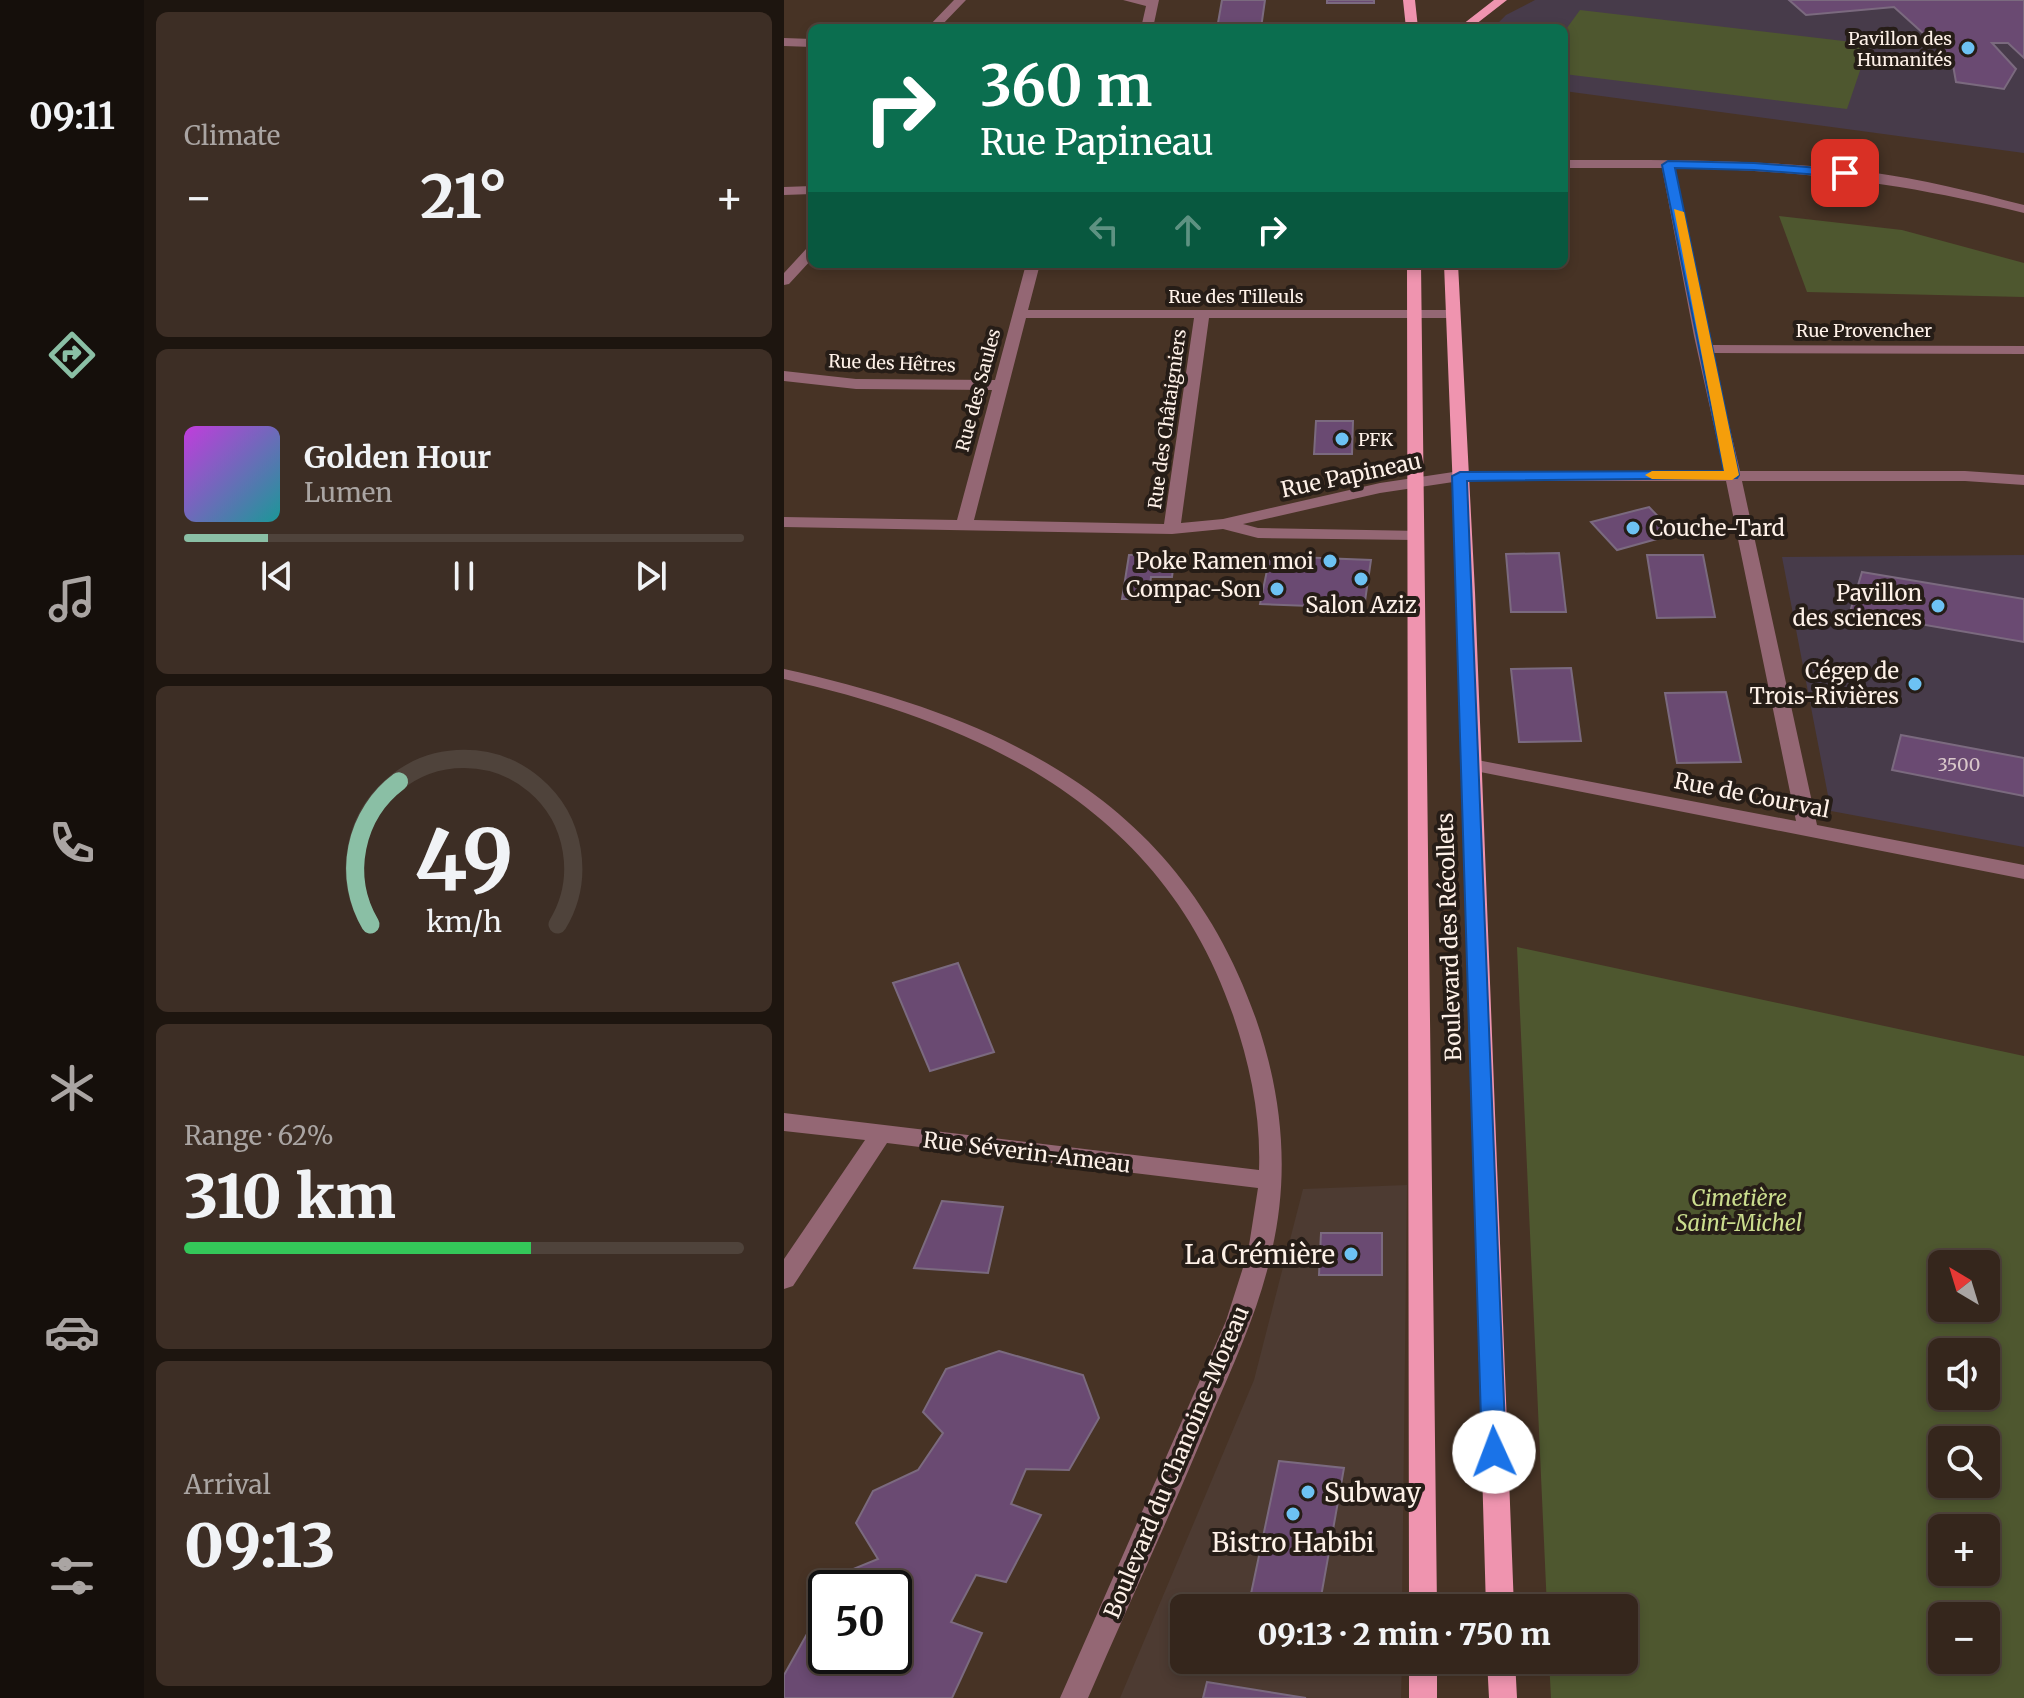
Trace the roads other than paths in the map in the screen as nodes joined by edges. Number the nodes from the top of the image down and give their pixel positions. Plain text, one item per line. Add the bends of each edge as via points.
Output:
1 (960, 0) edge
2 (1129, 0) edge
3 (1409, 0) edge
4 (1501, 0) edge
5 (1152, 2) edge
6 (937, 24) edge
7 (1148, 24) edge
8 (1412, 24) edge
9 (1469, 24) edge
10 (784, 42) edge
11 (808, 43) edge
12 (1568, 164) edge
13 (1668, 165) junction
14 (808, 190) edge
15 (784, 191) edge
16 (2024, 209) edge
17 (808, 255) edge
18 (1032, 268) edge
19 (1414, 268) edge
20 (1451, 268) edge
21 (784, 281) edge
22 (1019, 314) junction
23 (1202, 314) junction
24 (1414, 314) junction
25 (1453, 314) junction
26 (1704, 349) junction
27 (2024, 350) edge
28 (784, 376) edge
29 (999, 385) junction
30 (1732, 475) junction
31 (1460, 476) junction
32 (2024, 480) edge
33 (1415, 482) junction
34 (784, 522) edge
35 (1223, 524) junction
36 (964, 527) junction
37 (1172, 529) junction
38 (1416, 535) junction
39 (784, 674) edge
40 (1472, 765) junction
41 (1808, 830) junction
42 (2024, 872) edge
43 (784, 1122) edge
44 (881, 1134) junction
45 (1270, 1180) junction
46 (784, 1279) edge
47 (1423, 1594) edge
48 (1500, 1594) edge
49 (1423, 1674) edge
50 (1502, 1674) edge
51 (1074, 1698) edge
52 (1423, 1698) edge
53 (1503, 1698) edge

1 - 6 street
2 - 5 street
3 - 8 main road
4 - 9 main road
5 - 7 street
10 - 11 street
12 - 13 street
13 - 16 street via 1869,176
13 - 26 street
14 - 15 street
17 - 21 street
18 - 22 street, Rue des Saules
19 - 24 main road, Boulevard des Récollets
20 - 25 main road, Boulevard des Récollets
22 - 23 street, Rue des Tilleuls
22 - 29 street, Rue des Saules
23 - 24 street, Rue des Tilleuls
23 - 37 street, Rue des Châtaigniers
24 - 25 street, Rue des Tilleuls
24 - 33 main road, Boulevard des Récollets
25 - 31 main road, Boulevard des Récollets
26 - 27 street, Rue Provencher
26 - 30 street
28 - 29 street, Rue des Hêtres via 856,384
29 - 36 street, Rue des Saules
30 - 31 street, Rue Papineau
30 - 32 street, Rue Papineau
30 - 41 street
31 - 33 street, Rue Papineau
31 - 40 main road, Boulevard des Récollets
33 - 35 street, Rue Papineau
33 - 38 main road, Boulevard des Récollets
34 - 36 street, Rue Papineau
35 - 37 street, Rue Papineau
35 - 38 street via 1258,533
36 - 37 street, Rue Papineau
38 - 47 main road, Boulevard des Récollets
39 - 45 street, Boulevard du Chanoine-Moreau via 874,693 962,725 1078,791 1154,857 1212,934 1244,1006 1264,1089 1273,1152
40 - 41 street, Rue de Courval
40 - 48 main road, Boulevard des Récollets
41 - 42 street, Rue de Courval
43 - 44 street, Rue Séverin-Ameau
44 - 45 street, Rue Séverin-Ameau
44 - 46 street
45 - 51 street, Boulevard du Chanoine-Moreau via 1265,1232 1225,1355
49 - 52 main road
50 - 53 main road

